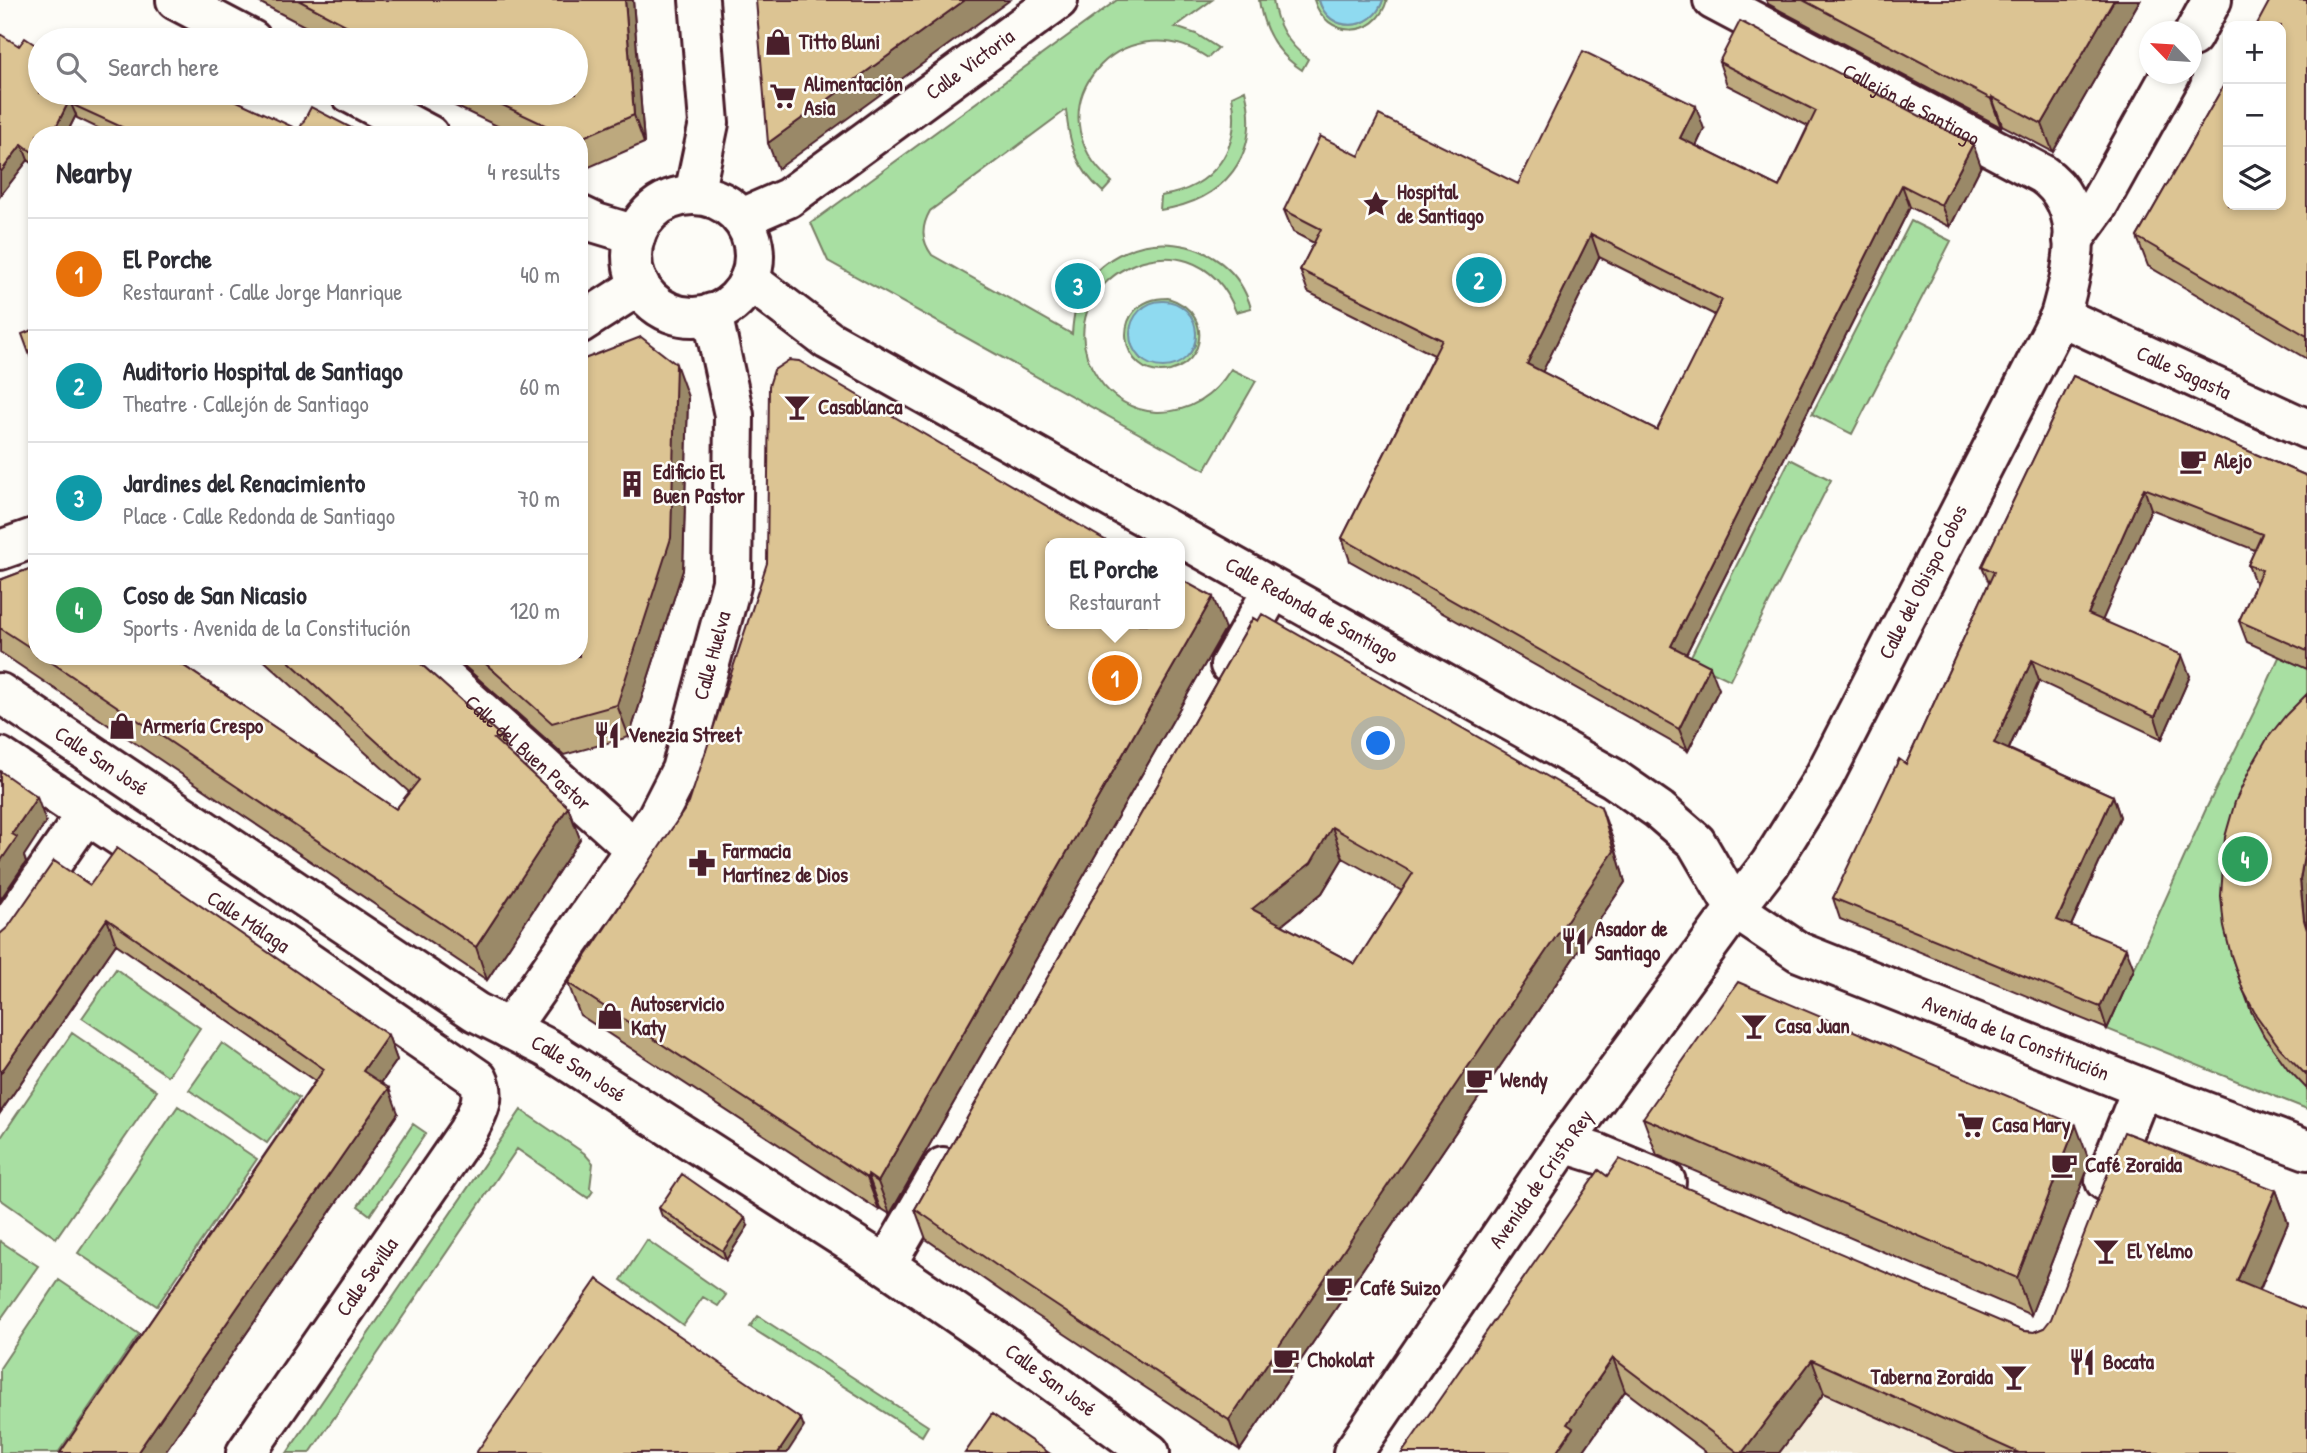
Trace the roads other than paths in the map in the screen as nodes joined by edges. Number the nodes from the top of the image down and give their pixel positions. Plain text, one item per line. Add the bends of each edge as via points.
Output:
1 (176, 0) edge
2 (699, 0) edge
3 (1058, 0) edge
4 (1713, 0) edge
5 (2212, 0) edge
6 (2201, 21) edge
7 (228, 28) edge
8 (2165, 84) edge
9 (373, 105) edge
10 (412, 126) edge
11 (694, 195) junction
12 (742, 218) junction
13 (588, 219) edge
14 (636, 235) junction
15 (2073, 240) junction
16 (749, 281) junction
17 (640, 285) junction
18 (712, 313) junction
19 (2060, 316) junction
20 (588, 318) edge
21 (2307, 429) edge
22 (1182, 538) edge
23 (28, 540) edge
24 (1185, 540) edge
25 (0, 550) edge
26 (1273, 589) junction
27 (430, 665) edge
28 (0, 693) edge
29 (1211, 698) edge
30 (0, 757) edge
31 (86, 814) junction
32 (635, 849) junction
33 (1735, 909) junction
34 (0, 939) edge
35 (509, 1029) junction
36 (2142, 1088) junction
37 (481, 1097) joint
38 (962, 1132) edge
39 (1564, 1143) junction
40 (2307, 1150) edge
41 (1701, 1197) edge
42 (2091, 1217) edge
43 (886, 1265) junction
44 (1147, 1452) edge
45 (246, 1453) edge
46 (1353, 1453) edge

1 - 7 street
2 - 11 street via 709,123
3 - 12 street, Calle Victoria via 788,198
4 - 15 street, Callejón de Santiago via 2053,181 2074,222
5 - 6 street
8 - 15 street via 2097,208
9 - 10 street
11 - 12 street via 721,201
11 - 14 street via 659,205
12 - 16 street via 754,253
13 - 14 street
14 - 17 street via 632,255
15 - 19 street, Calle del Obispo Cobos via 2072,272
16 - 18 street via 729,305
16 - 22 street, Calle Redonda de Santiago via 828,340
17 - 18 street via 670,312 696,317
17 - 20 street
18 - 32 street, Calle Huelva via 734,415 732,582 681,770
19 - 21 street, Calle Sagasta
19 - 33 street, Calle del Obispo Cobos via 1823,779 1770,864
23 - 25 street
24 - 26 street, Calle Redonda de Santiago
26 - 29 street
26 - 33 street, Calle Redonda de Santiago via 1635,792 1696,842
27 - 32 street, Calle del Buen Pastor
28 - 35 street, Calle San José via 476,1012
30 - 31 street, Calle Málaga
31 - 34 street
31 - 37 street, Calle Málaga via 478,1079
32 - 35 street, Calle Huelva
33 - 36 street, Avenida de la Constitución via 1799,952
33 - 39 street, Avenida de Cristo Rey
35 - 43 street, Calle San José via 594,1077
36 - 40 street, Avenida de la Constitución
36 - 42 street
37 - 45 street, Calle Sevilla via 468,1131
38 - 43 street
39 - 41 street
39 - 46 street, Avenida de Cristo Rey
43 - 44 street, Calle San José

